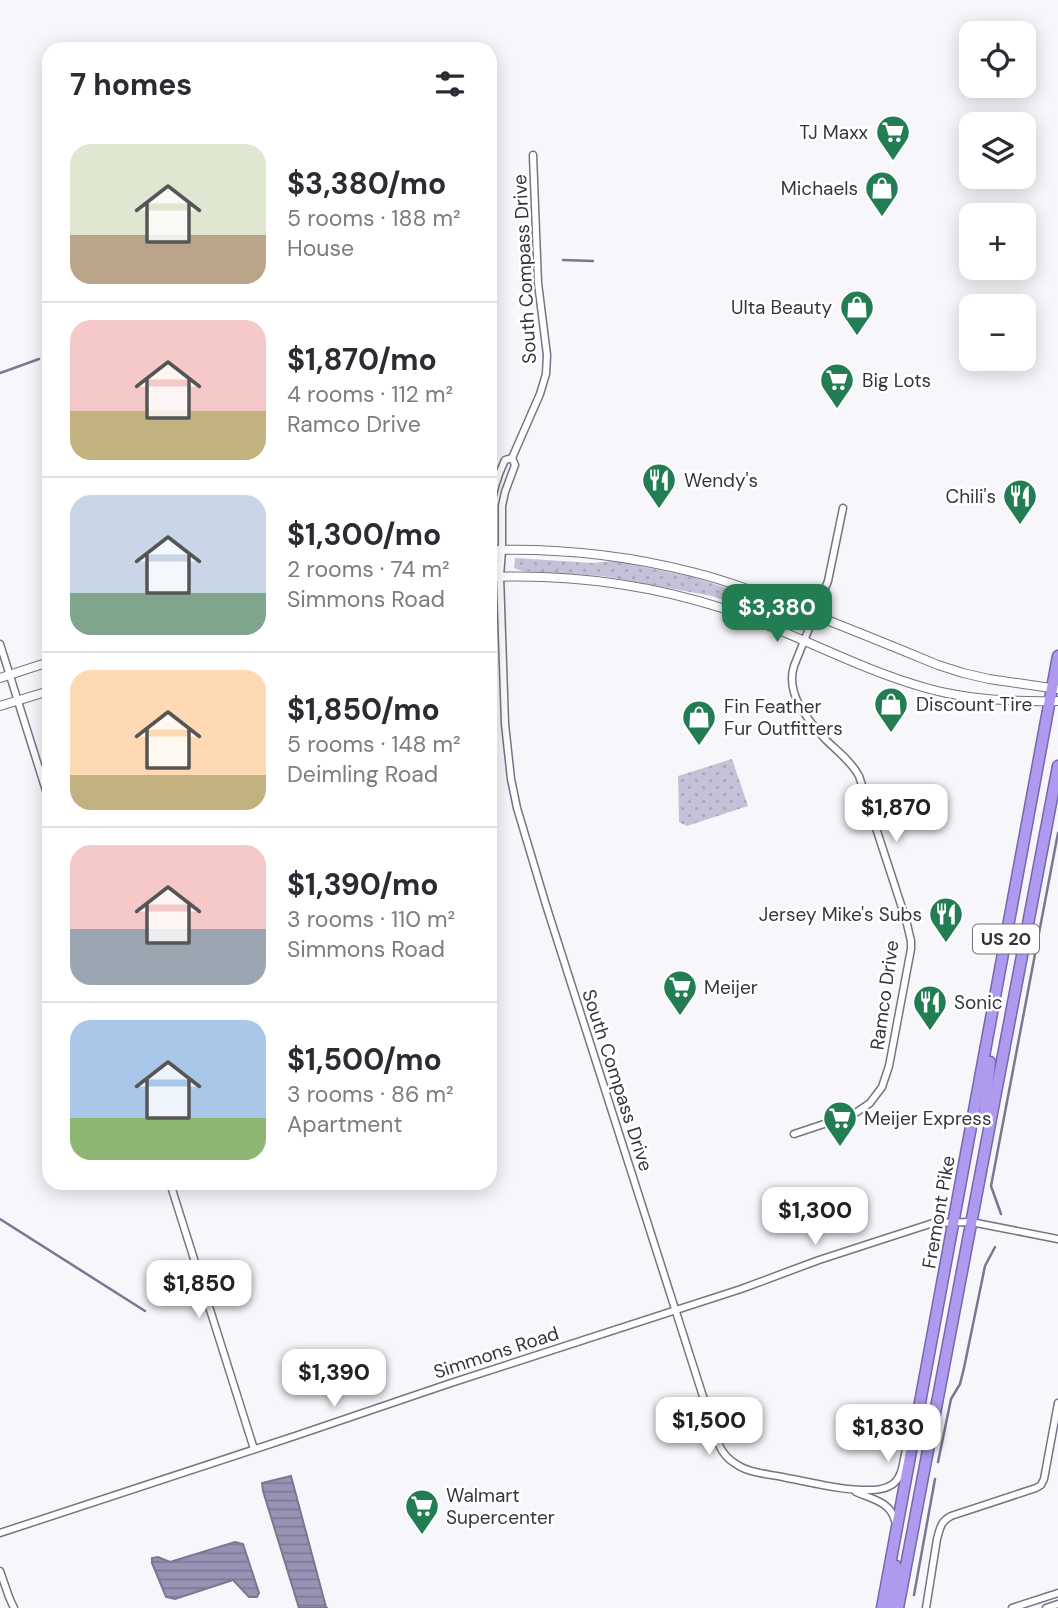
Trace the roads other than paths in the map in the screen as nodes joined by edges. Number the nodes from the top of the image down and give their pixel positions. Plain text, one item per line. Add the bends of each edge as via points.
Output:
1 (533, 155) dead end
2 (512, 458) junction
3 (497, 477) edge
4 (842, 508) dead end
5 (502, 550) junction
6 (497, 552) edge
7 (497, 569) edge
8 (497, 576) edge
9 (500, 576) junction
10 (815, 615) junction
11 (804, 639) junction
12 (0, 644) edge
13 (1058, 656) edge
14 (42, 665) edge
15 (10, 675) junction
16 (0, 677) edge
17 (1055, 689) edge
18 (42, 690) edge
19 (42, 693) edge
20 (37, 695) junction
21 (18, 701) junction
22 (1054, 701) edge
23 (0, 706) edge
24 (1058, 766) edge
25 (42, 778) edge
26 (992, 1015) junction
27 (794, 1134) dead end
28 (172, 1190) edge
29 (962, 1222) junction
30 (1058, 1239) edge
31 (676, 1310) junction
32 (1058, 1403) edge
33 (915, 1433) junction
34 (254, 1450) junction
35 (851, 1489) junction
36 (897, 1527) junction
37 (0, 1532) edge
38 (0, 1571) edge
39 (1058, 1593) edge
40 (1058, 1604) edge
41 (15, 1608) edge
42 (882, 1608) edge
43 (895, 1608) edge
44 (926, 1608) edge
45 (1012, 1608) edge
46 (1046, 1608) edge

1 - 2 street, South Compass Drive via 546,374
2 - 3 street, South Compass Drive via 505,460
2 - 5 street, South Compass Drive via 515,465 502,506
4 - 10 street, Ramco Drive via 828,581
5 - 6 street
5 - 9 street, South Compass Drive
5 - 10 street via 550,550 654,563 727,582
7 - 9 street, South Compass Drive
8 - 9 street
9 - 11 street via 568,578 654,590 722,608
9 - 31 street, South Compass Drive via 507,752 517,808
10 - 11 street, Ramco Drive
10 - 17 street via 963,673
11 - 22 street via 928,689 987,699
11 - 27 street, Ramco Drive via 791,676 794,694 859,776 906,920 911,949 882,1087 854,1114
12 - 15 street
13 - 17 highway, Fremont Pike / US 20
14 - 15 street
15 - 16 street
15 - 21 street
17 - 22 highway, Fremont Pike / US 20
18 - 20 street
19 - 20 street
20 - 21 street
21 - 23 street
21 - 25 street
22 - 26 highway, Fremont Pike / US 20
24 - 29 highway, Fremont Pike / US 20
26 - 29 highway, Fremont Pike / US 20
26 - 29 highway via 985,1111
28 - 34 street
29 - 30 street, Simmons Road
29 - 31 street, Simmons Road via 933,1223
29 - 33 highway, Fremont Pike / US 20
29 - 43 highway, Fremont Pike / US 20
31 - 34 street, Simmons Road
31 - 35 street, South Compass Drive via 726,1457 749,1470
32 - 44 street via 1041,1485 944,1520
33 - 35 street, South Compass Drive via 907,1443 894,1483 880,1489
33 - 36 highway, Fremont Pike / US 20
34 - 37 street, Simmons Road
35 - 36 street, South Compass Drive via 887,1506
36 - 42 highway, Fremont Pike / US 20
36 - 43 highway via 900,1546 890,1604
38 - 41 street
39 - 45 street
40 - 46 street

